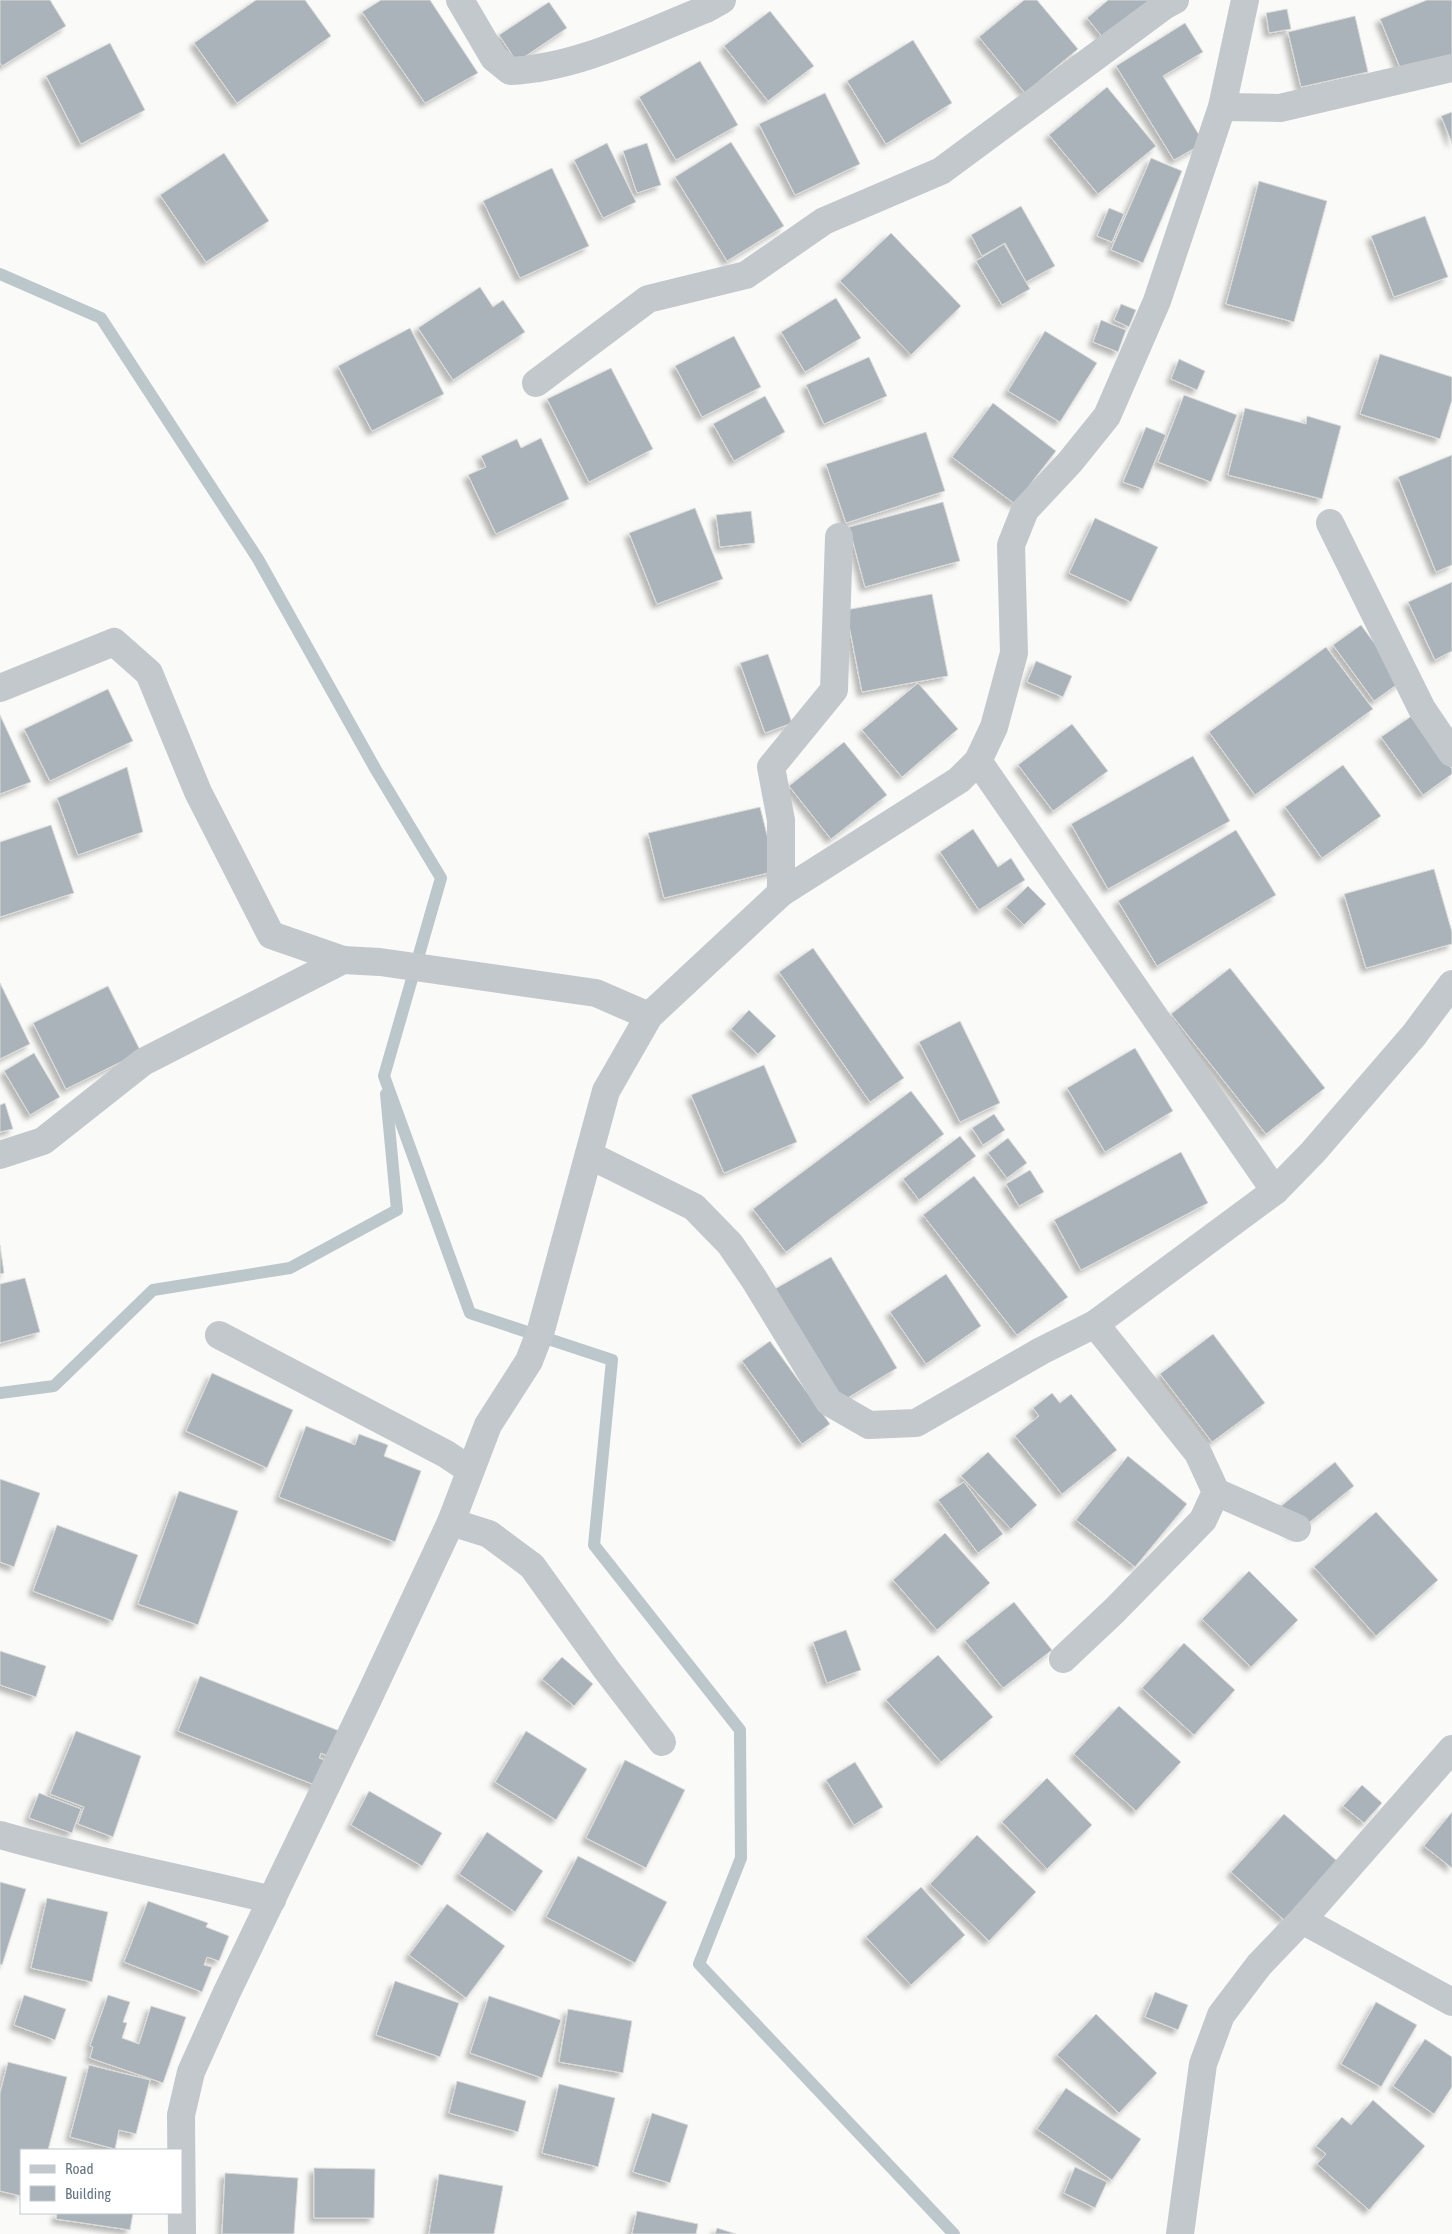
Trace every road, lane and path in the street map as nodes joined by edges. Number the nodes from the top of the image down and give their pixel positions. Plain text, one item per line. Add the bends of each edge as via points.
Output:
1 (460, 0) edge
2 (722, 0) edge
3 (1175, 0) edge
4 (1245, 0) edge
5 (1452, 68) edge
6 (1222, 107) junction
7 (536, 383) dead end
8 (1330, 523) dead end
9 (839, 537) dead end
10 (0, 688) edge
11 (1452, 753) edge
12 (978, 761) junction
13 (781, 893) junction
14 (344, 960) junction
15 (1452, 984) edge
16 (649, 1016) junction
17 (589, 1154) junction
18 (0, 1155) edge
19 (1275, 1190) junction
20 (1095, 1324) junction
21 (218, 1335) dead end
22 (470, 1470) junction
23 (1216, 1492) junction
24 (451, 1522) junction
25 (1297, 1528) dead end
26 (1063, 1658) dead end
27 (662, 1742) dead end
28 (1452, 1749) edge
29 (0, 1835) edge
30 (272, 1900) junction
31 (1302, 1920) junction
32 (1452, 2002) edge
33 (181, 2149) edge
34 (182, 2214) edge
35 (182, 2234) edge
36 (1180, 2234) edge

1 - 2 street via 494,58 510,71 534,70 594,53
3 - 7 street via 941,171 824,221 746,275 648,299
4 - 6 street
5 - 6 street via 1280,108
6 - 12 street via 1157,301 1107,416 1026,510 1011,545 1014,653 994,727
8 - 11 street via 1422,709
9 - 13 street via 834,690 771,767 781,820
10 - 14 street via 114,642 149,673 198,792 271,935
12 - 13 street via 959,780
12 - 19 street
13 - 16 street
14 - 16 street via 380,962 596,993
14 - 18 street via 142,1062 43,1141
15 - 19 street via 1414,1035 1314,1152
16 - 17 street via 606,1091
17 - 20 street via 694,1207 730,1244 829,1402 869,1426 916,1423 1041,1351
17 - 22 street via 541,1330 529,1361 488,1425
19 - 20 street
20 - 23 street via 1198,1453
21 - 22 street via 446,1454
22 - 24 street
23 - 25 street
23 - 26 street via 1203,1520
24 - 27 street via 489,1534 532,1566
24 - 30 street
28 - 31 street
29 - 30 street via 63,1853
30 - 33 street via 191,2072 181,2115
31 - 32 street
31 - 36 street via 1259,1965 1221,2015 1203,2064
34 - 35 street

